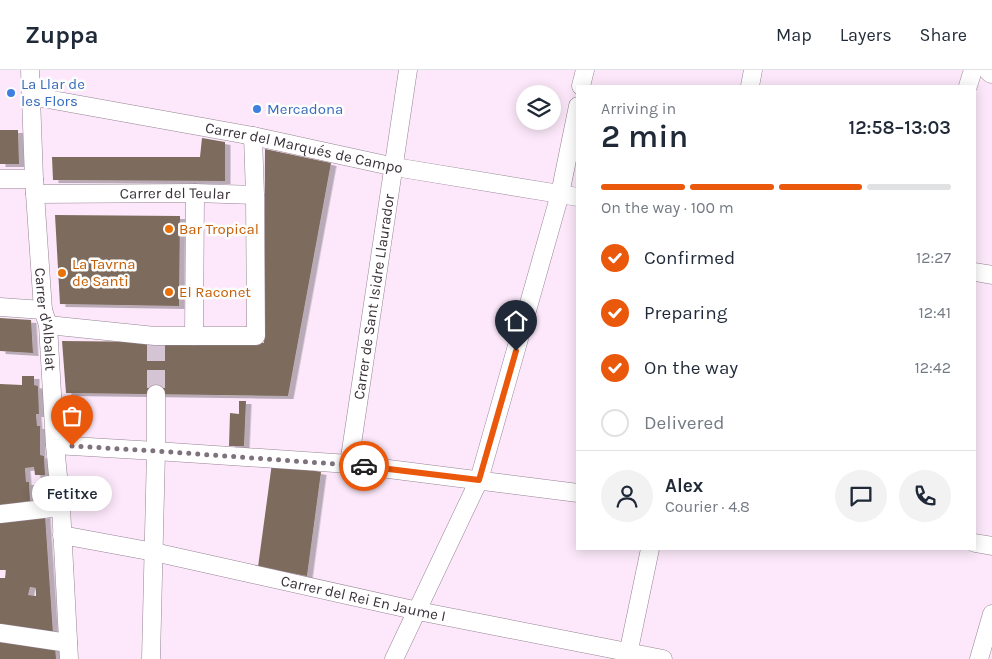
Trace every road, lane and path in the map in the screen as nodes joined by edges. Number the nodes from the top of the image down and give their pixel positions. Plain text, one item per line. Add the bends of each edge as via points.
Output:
1 (30, 70) edge
2 (408, 70) edge
3 (585, 70) edge
4 (754, 70) edge
5 (973, 70) edge
6 (581, 85) edge
7 (750, 85) edge
8 (968, 85) edge
9 (31, 96) junction
10 (576, 126) edge
11 (253, 136) junction
12 (395, 167) junction
13 (0, 179) edge
14 (35, 187) junction
15 (195, 194) junction
16 (255, 195) junction
17 (569, 196) edge
18 (976, 272) edge
19 (992, 275) edge
20 (0, 307) edge
21 (45, 317) junction
22 (194, 336) junction
23 (156, 394) tunnel mouth
24 (54, 445) junction
25 (156, 451) junction
26 (349, 464) junction
27 (479, 480) junction
28 (576, 494) edge
29 (61, 508) junction
30 (0, 514) edge
31 (62, 535) junction
32 (976, 543) edge
33 (992, 546) edge
34 (650, 550) edge
35 (154, 552) junction
36 (418, 611) junction
37 (992, 614) edge
38 (0, 633) edge
39 (68, 651) edge
40 (627, 655) edge
41 (151, 659) edge
42 (394, 659) edge
43 (663, 659) edge
44 (979, 659) edge

1 - 9 street, Carrer d'Albalat
2 - 12 street, Carrer de Sant Isidre Llaurador
3 - 6 street
4 - 7 street
5 - 8 street
9 - 11 street, Carrer del Marqués de Campo
9 - 14 street, Carrer d'Albalat
10 - 17 street
11 - 12 street, Carrer del Marqués de Campo
11 - 16 street
12 - 17 street, Carrer del Marqués de Campo
12 - 26 street, Carrer de Sant Isidre Llaurador
13 - 14 street, Carrer del Teular
14 - 15 street, Carrer del Teular
14 - 21 street, Carrer d'Albalat
15 - 16 street, Carrer del Teular
15 - 22 street
16 - 22 street via 256,336
17 - 27 street
18 - 19 street
20 - 21 street
21 - 22 street via 155,340
21 - 24 street, Carrer d'Albalat
23 - 25 street
24 - 25 street
24 - 29 street, Carrer d'Albalat
25 - 26 street
25 - 35 street
26 - 27 street
27 - 28 street
27 - 36 street
29 - 30 street
29 - 31 street, Carrer d'Albalat
31 - 35 street, Carrer del Rei En Jaume I
31 - 39 street, Carrer d'Albalat
32 - 33 street
34 - 40 street
35 - 36 street, Carrer del Rei En Jaume I
35 - 41 street
36 - 40 street, Carrer del Rei En Jaume I
36 - 42 street
37 - 44 street
38 - 39 street
40 - 43 street, Carrer del Rei En Jaume I

